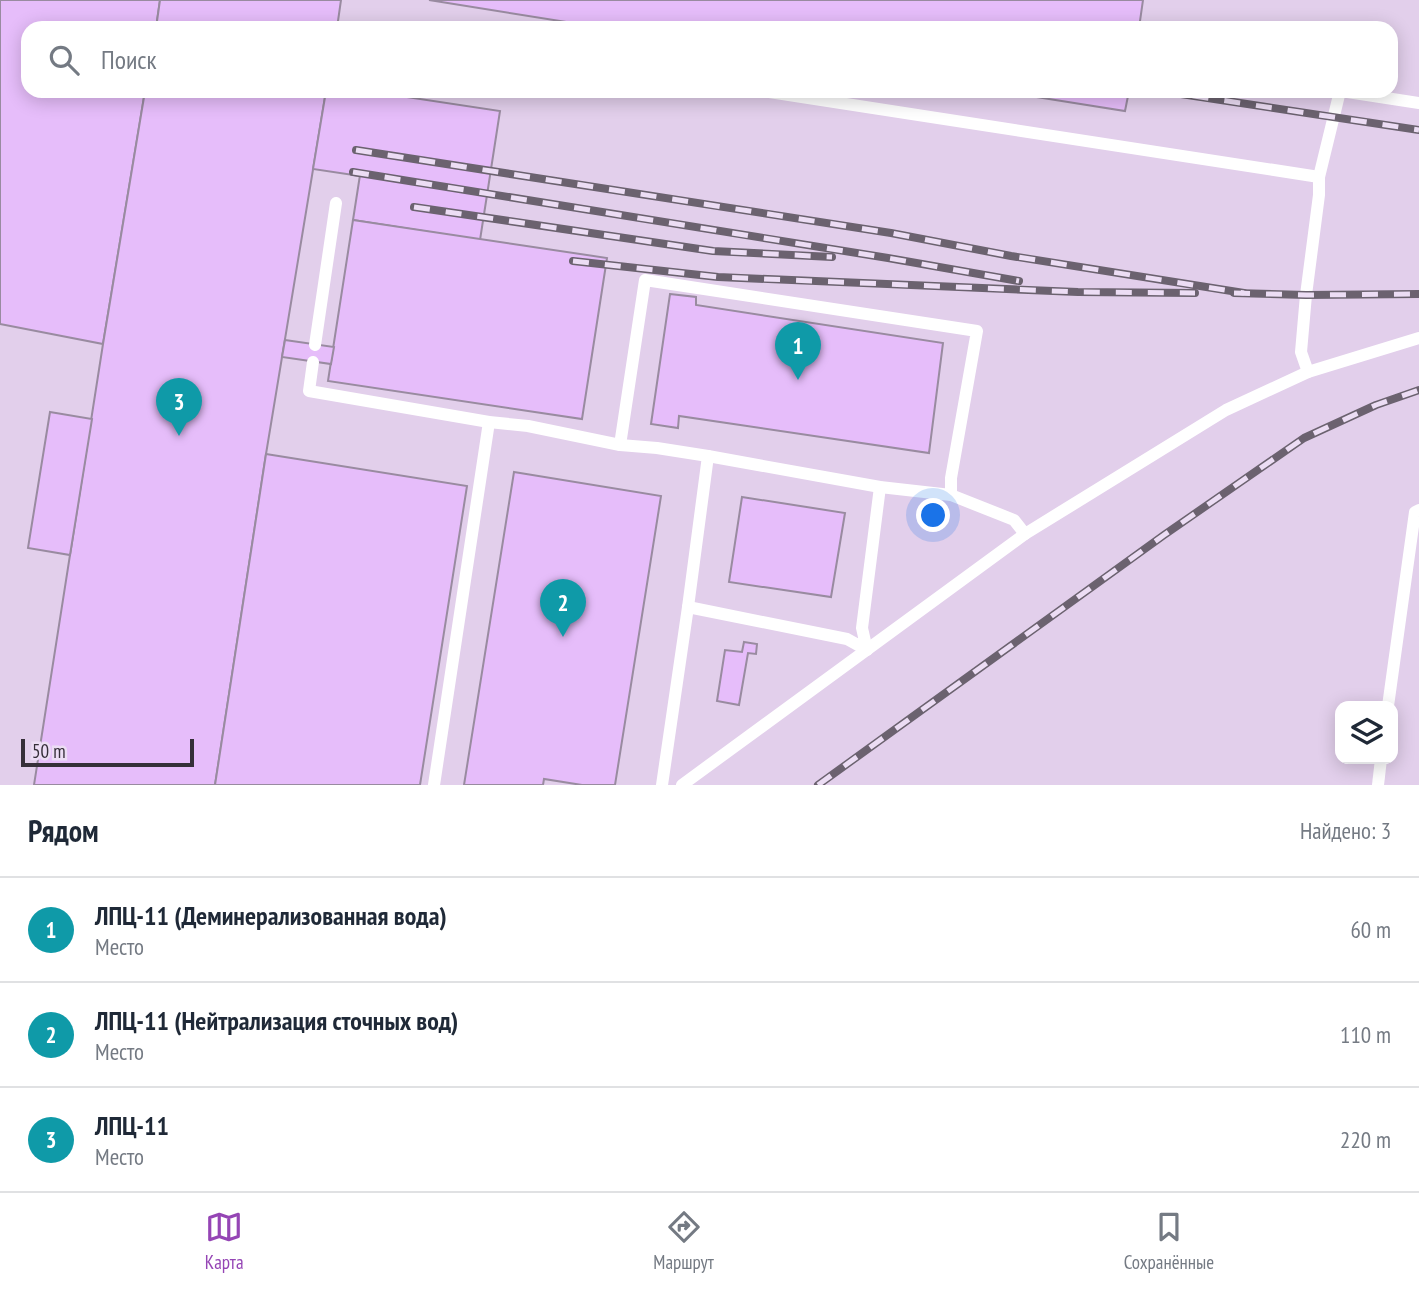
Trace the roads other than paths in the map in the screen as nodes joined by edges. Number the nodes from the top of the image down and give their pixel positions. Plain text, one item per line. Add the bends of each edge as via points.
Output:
1 (807, 98) edge
2 (1339, 98) edge
3 (1386, 98) edge
4 (1419, 103) edge
5 (1319, 177) junction
6 (336, 203) dead end
7 (1419, 338) edge
8 (315, 345) dead end
9 (313, 362) dead end
10 (1308, 372) junction
11 (489, 422) junction
12 (620, 446) junction
13 (708, 456) junction
14 (880, 486) junction
15 (951, 495) junction
16 (1419, 510) edge
17 (1025, 534) junction
18 (688, 607) junction
19 (867, 650) junction
20 (1389, 701) edge
21 (1380, 764) edge
22 (434, 785) edge
23 (662, 785) edge
24 (682, 785) edge
25 (1378, 785) edge

1 - 5 lane
2 - 5 lane
3 - 4 lane
5 - 10 lane via 1301,352
6 - 8 lane
7 - 10 lane
9 - 11 lane via 309,391
10 - 17 lane via 1226,410
11 - 12 lane
11 - 22 lane
12 - 13 lane
12 - 15 lane via 645,280 977,331
13 - 14 lane
13 - 18 lane
14 - 15 lane
14 - 19 lane via 862,628
15 - 17 lane via 1014,520
16 - 20 lane via 1415,512
17 - 19 lane
18 - 19 lane via 847,639
18 - 23 lane
19 - 24 lane
21 - 25 lane

